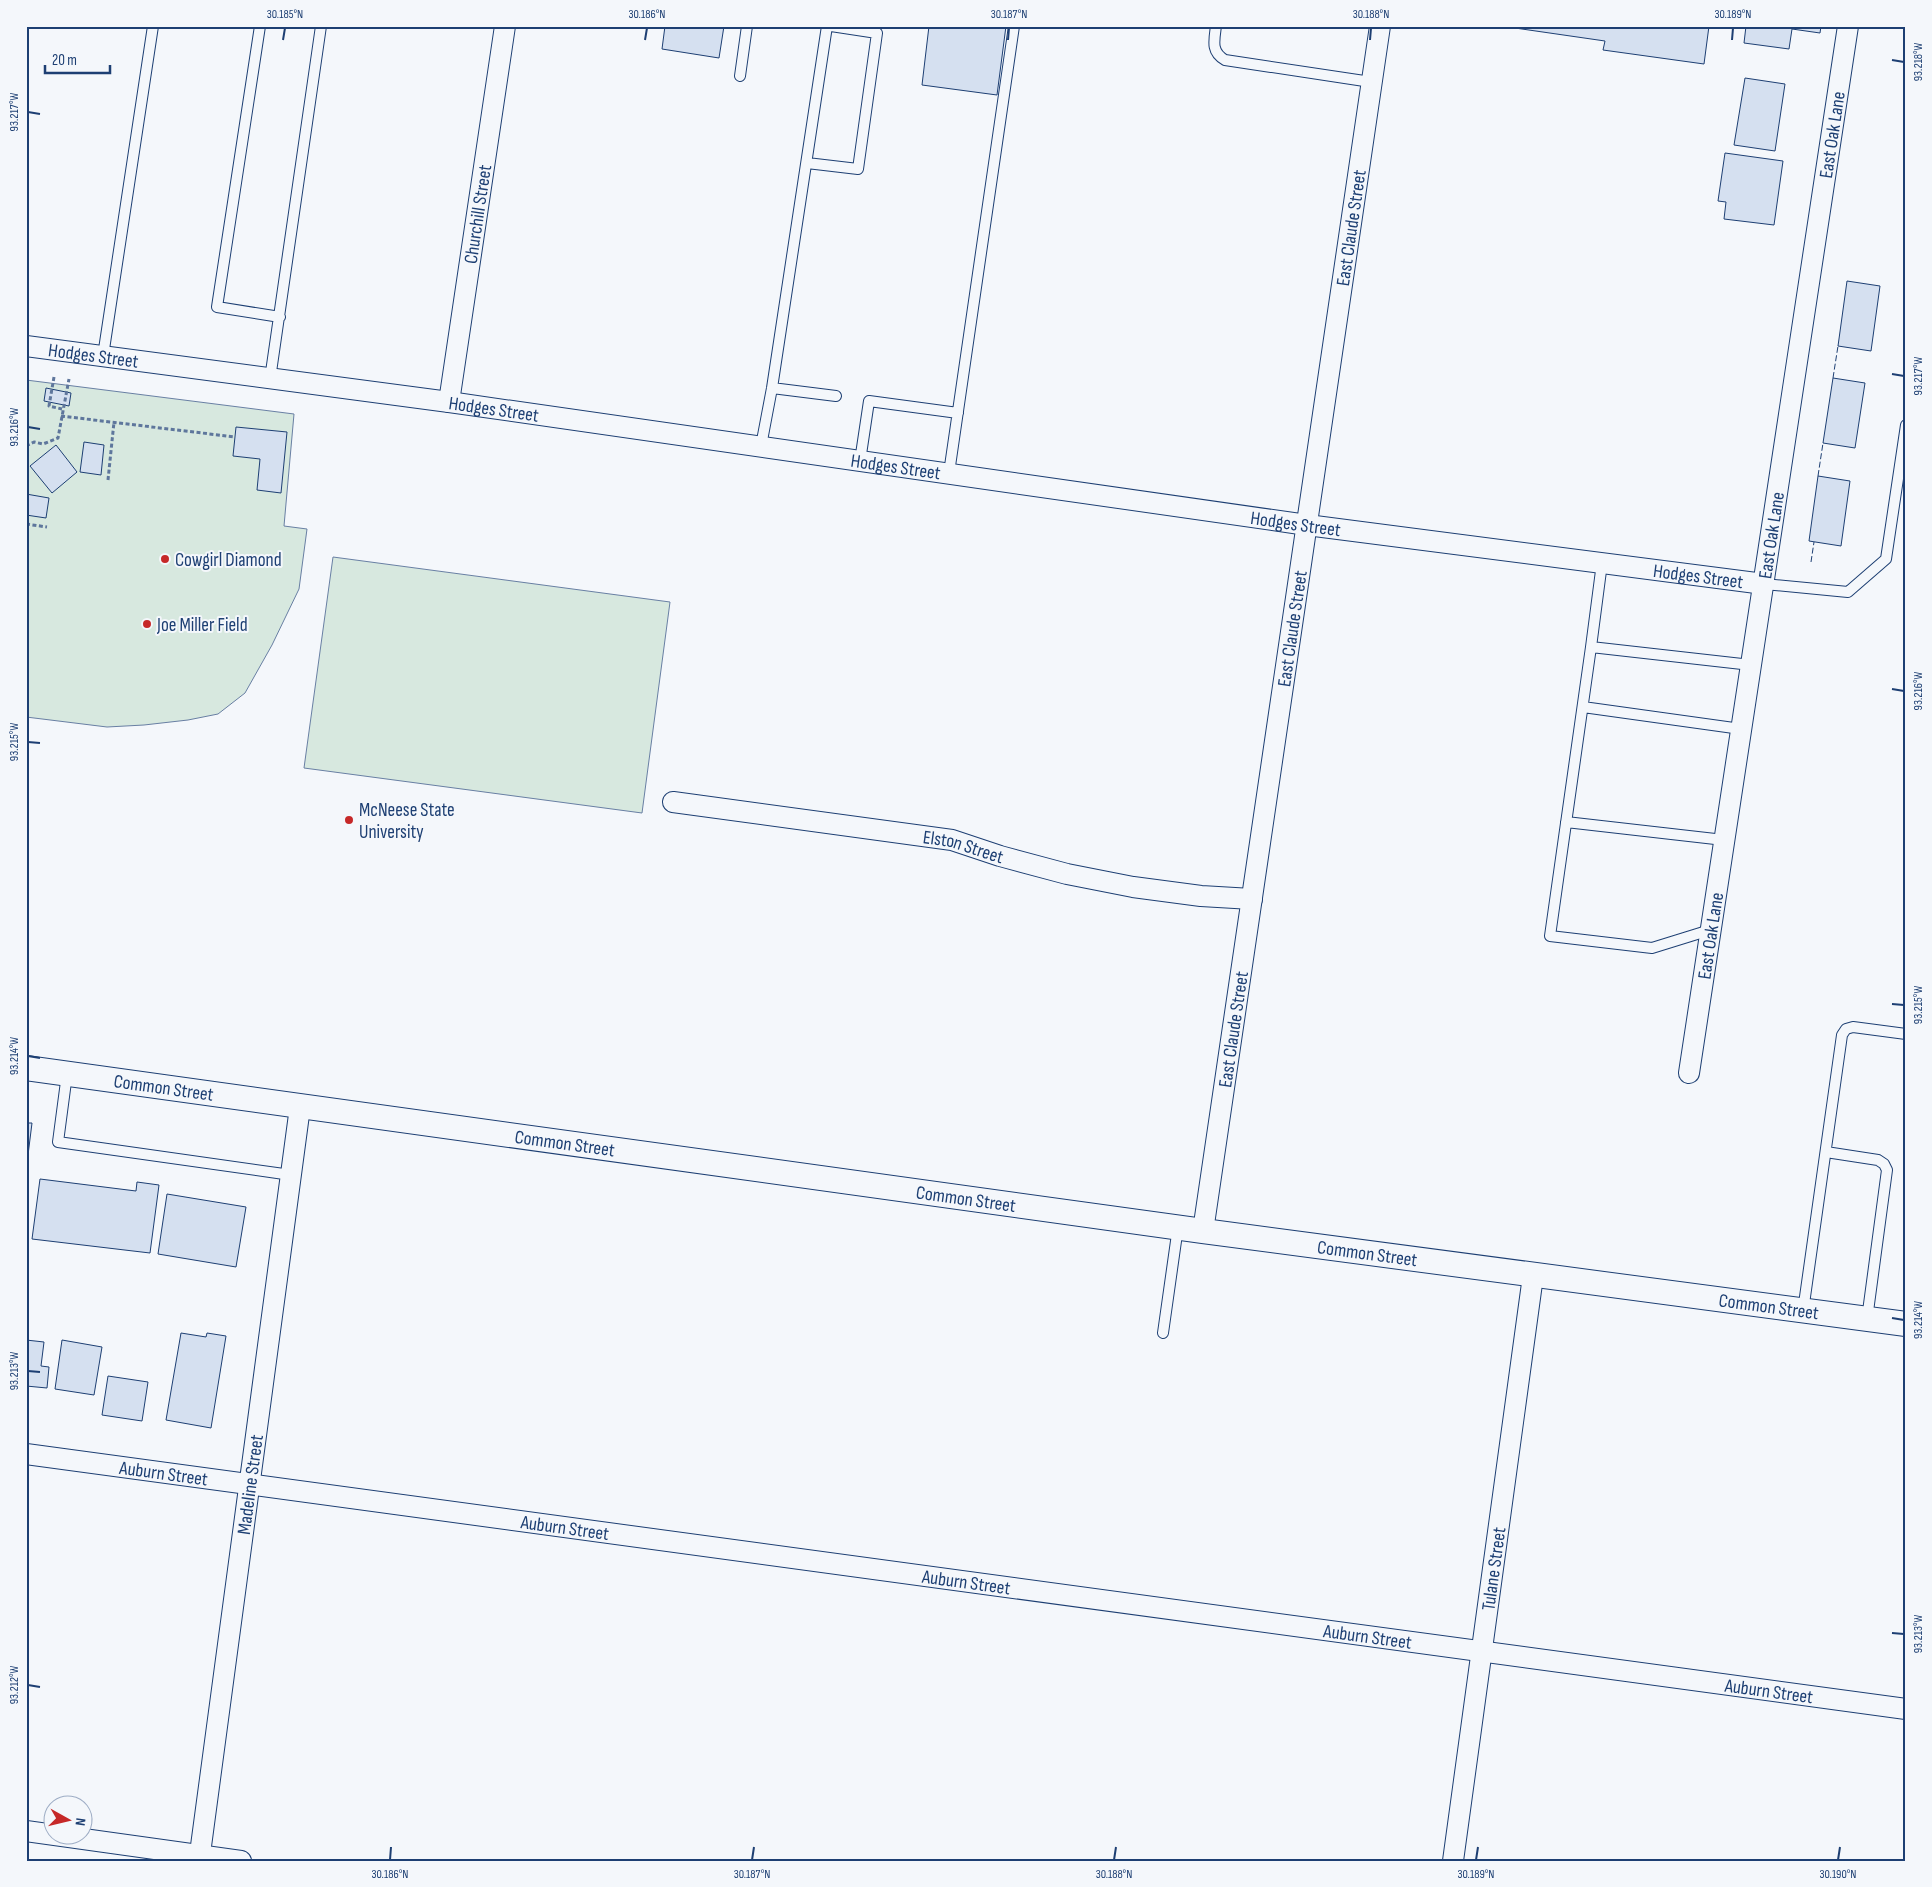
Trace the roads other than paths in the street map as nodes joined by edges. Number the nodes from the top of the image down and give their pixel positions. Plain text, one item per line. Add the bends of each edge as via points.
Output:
1 (152, 26) edge
2 (260, 26) edge
3 (321, 26) edge
4 (505, 26) edge
5 (748, 26) edge
6 (827, 26) edge
7 (831, 26) edge
8 (1014, 26) edge
9 (1216, 26) edge
10 (1848, 26) edge
11 (1375, 27) edge
12 (740, 76) dead end
13 (1371, 82) junction
14 (807, 163) junction
15 (280, 317) junction
16 (26, 346) edge
17 (103, 356) junction
18 (270, 379) junction
19 (772, 388) junction
20 (836, 396) dead end
21 (449, 402) junction
22 (958, 413) junction
23 (1906, 425) edge
24 (761, 446) junction
25 (860, 460) junction
26 (950, 474) junction
27 (1307, 525) junction
28 (1602, 563) junction
29 (1764, 584) junction
30 (1591, 647) junction
31 (1751, 665) junction
32 (1583, 707) junction
33 (1741, 729) junction
34 (673, 802) dead end
35 (1566, 822) junction
36 (1724, 840) junction
37 (1252, 899) junction
38 (1710, 930) junction
39 (1906, 1034) edge
40 (26, 1068) edge
41 (1689, 1073) dead end
42 (67, 1074) junction
43 (300, 1107) junction
44 (1826, 1152) junction
45 (291, 1175) junction
46 (1178, 1227) junction
47 (1203, 1231) junction
48 (1533, 1276) junction
49 (1803, 1311) junction
50 (1867, 1319) junction
51 (1906, 1324) edge
52 (1163, 1333) dead end
53 (26, 1454) edge
54 (249, 1485) junction
55 (1482, 1652) junction
56 (1906, 1708) edge
57 (26, 1831) edge
58 (199, 1858) edge
59 (241, 1861) edge
60 (1453, 1861) edge

1 - 17 lane
2 - 15 lane via 217,307
3 - 15 lane
4 - 21 street, Churchill Street
5 - 12 lane
6 - 14 lane
7 - 14 lane via 877,33 858,169
8 - 22 lane
9 - 13 lane via 1215,53 1225,60
10 - 29 street, East Oak Lane
11 - 13 street, East Claude Street
13 - 27 street, East Claude Street
14 - 19 lane
15 - 18 lane
16 - 17 street, Hodges Street
17 - 18 street, Hodges Street
18 - 21 street, Hodges Street
19 - 20 lane
19 - 24 lane
21 - 24 street, Hodges Street
22 - 25 lane via 869,401
22 - 26 lane
23 - 29 lane via 1886,559 1848,592
24 - 25 street, Hodges Street
25 - 26 street, Hodges Street
26 - 27 street, Hodges Street
27 - 28 street, Hodges Street
27 - 37 street, East Claude Street
28 - 29 street, Hodges Street
28 - 30 lane
29 - 31 street, East Oak Lane
30 - 31 lane
30 - 32 lane
31 - 33 street, East Oak Lane
32 - 33 lane
32 - 35 lane
33 - 36 street, East Oak Lane
34 - 37 street, Elston Street via 952,840 1057,872 1124,886
35 - 36 lane
35 - 38 lane via 1550,936 1652,948
36 - 38 street, East Oak Lane
37 - 47 street, East Claude Street
38 - 41 street, East Oak Lane
39 - 44 lane via 1853,1027 1846,1029 1842,1035
40 - 42 street, Common Street
42 - 43 street, Common Street
42 - 45 lane via 58,1142
43 - 45 street, Madeline Street
43 - 46 street, Common Street
44 - 49 lane
44 - 50 lane via 1878,1160 1887,1170
45 - 54 street, Madeline Street
46 - 47 street, Common Street
46 - 52 lane
47 - 48 street, Common Street
48 - 49 street, Common Street
48 - 55 street, Tulane Street
49 - 50 street, Common Street
50 - 51 street, Common Street
53 - 54 street, Auburn Street
54 - 55 street, Auburn Street
54 - 58 street, Madeline Street
55 - 56 street, Auburn Street
55 - 60 street, Tulane Street
57 - 58 street
58 - 59 street

